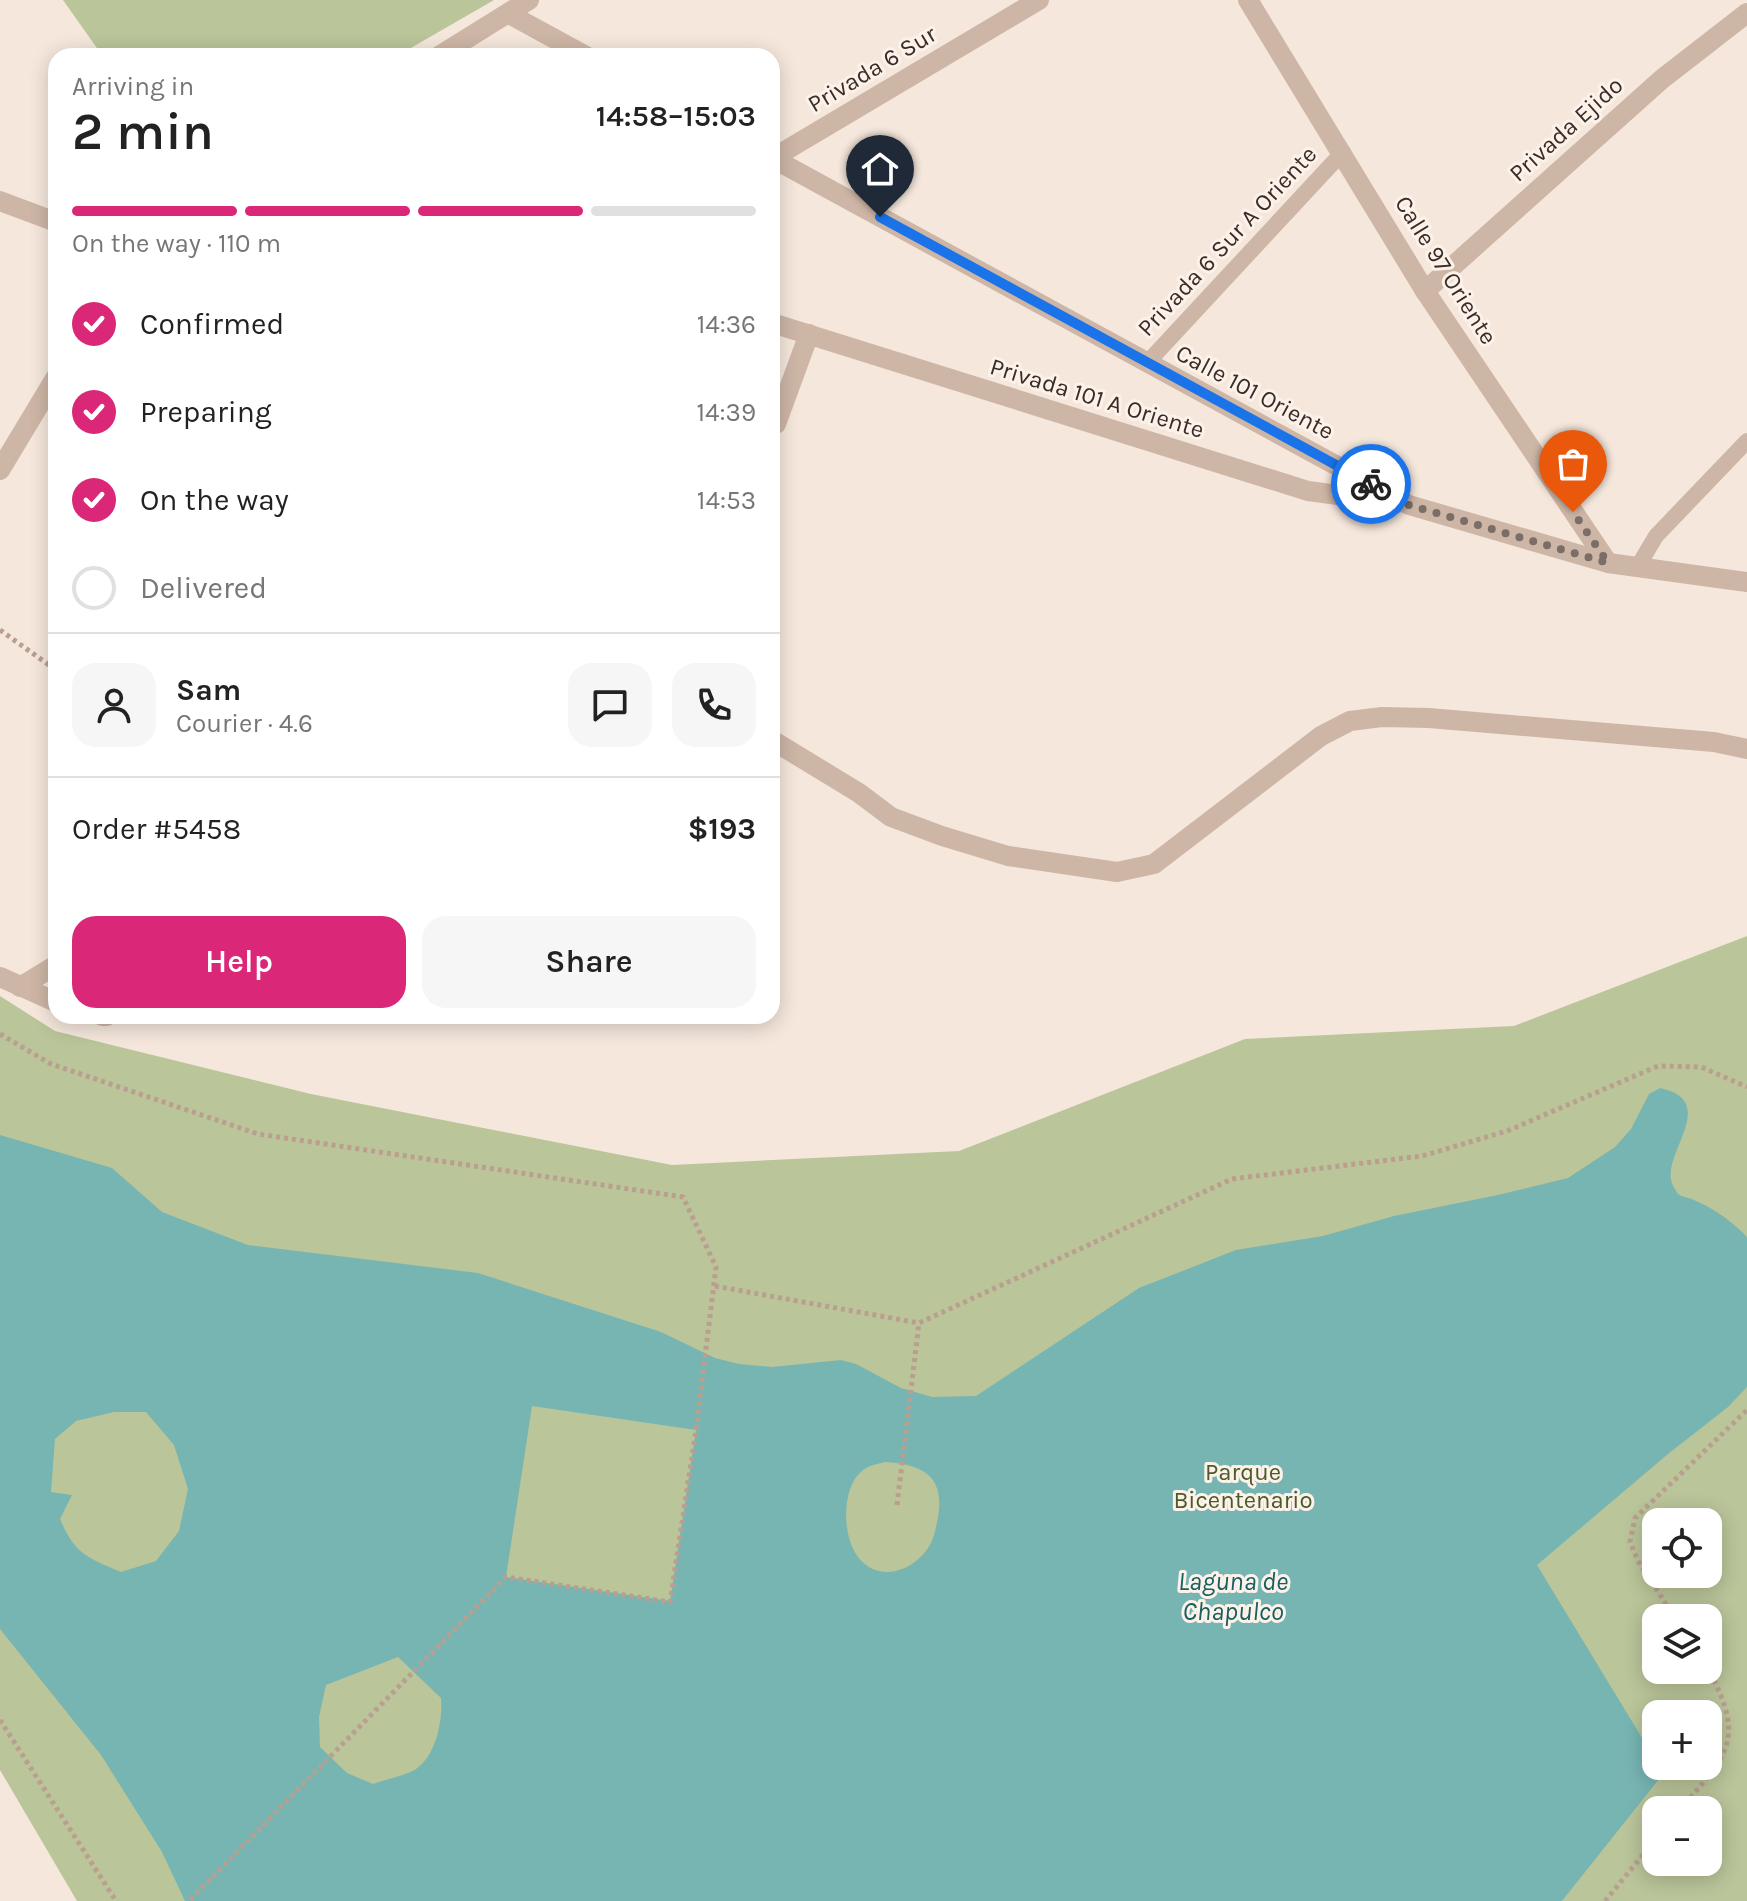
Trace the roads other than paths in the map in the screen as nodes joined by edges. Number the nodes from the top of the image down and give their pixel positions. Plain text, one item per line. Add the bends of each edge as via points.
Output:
1 (529, 0) edge
2 (1039, 0) edge
3 (1248, 0) edge
4 (1747, 13) edge
5 (509, 14) junction
6 (452, 48) edge
7 (571, 48) edge
8 (1343, 152) junction
9 (780, 153) edge
10 (780, 162) edge
11 (1, 200) edge
12 (48, 219) edge
13 (1425, 291) junction
14 (780, 325) edge
15 (809, 334) junction
16 (1147, 363) junction
17 (48, 390) edge
18 (780, 413) edge
19 (1747, 441) edge
20 (0, 470) edge
21 (1409, 505) junction
22 (1608, 563) junction
23 (1637, 568) junction
24 (1747, 582) edge
25 (780, 745) edge
26 (1747, 749) edge
27 (48, 970) edge
28 (0, 977) edge
29 (20, 987) junction
30 (48, 999) edge

1 - 5 street
2 - 9 street, Privada 6 Sur
3 - 8 street, Calle 97 Oriente
4 - 13 street, Privada Ejido via 1662,79
5 - 6 street
5 - 7 street
8 - 13 street, Calle 97 Oriente
8 - 16 lane, Privada 6 Sur A Oriente
10 - 16 street, Calle 101 Oriente
11 - 12 street
13 - 22 street, Calle 97 Oriente
14 - 15 street, Privada 101 A Oriente
15 - 18 street
15 - 21 street, Privada 101 A Oriente via 1308,491
16 - 21 street, Calle 101 Oriente
17 - 20 street
19 - 23 lane via 1656,536
21 - 22 street, Calle 101 Oriente
22 - 23 street, Calle 101 Oriente
23 - 24 street, Calle 101 Oriente
25 - 26 street via 891,817 1008,856 1117,872 1154,864 1321,736 1350,721 1429,718
27 - 29 street
28 - 29 street
29 - 30 street

